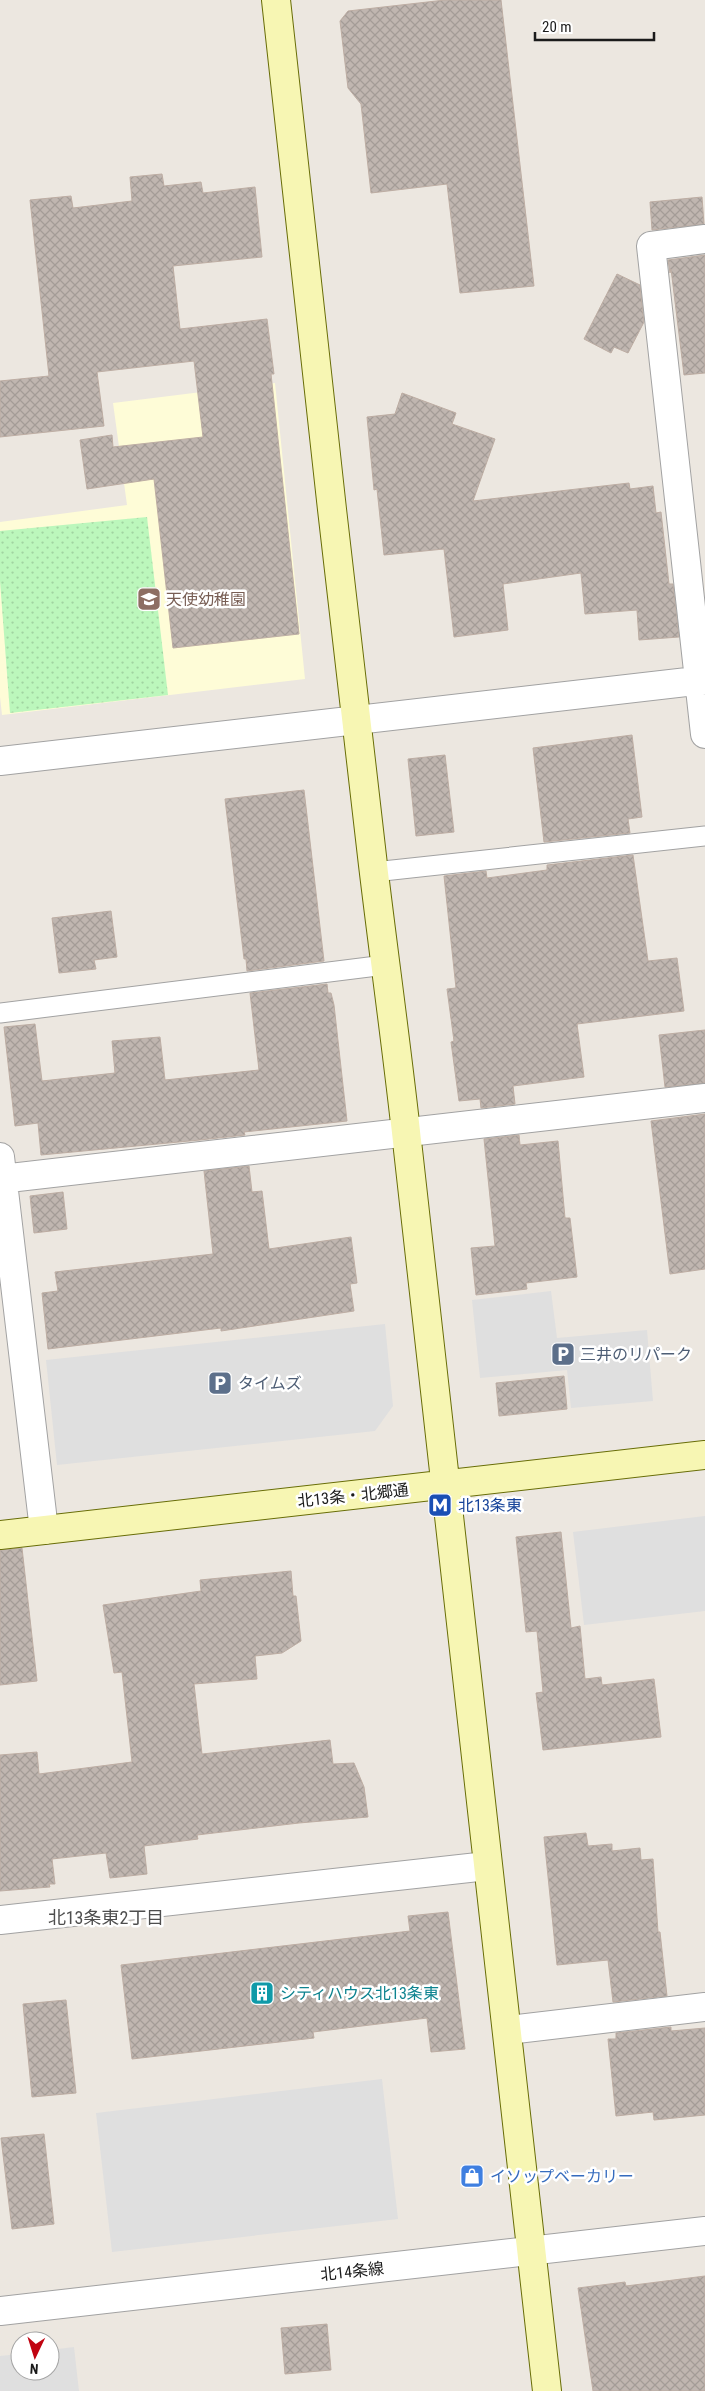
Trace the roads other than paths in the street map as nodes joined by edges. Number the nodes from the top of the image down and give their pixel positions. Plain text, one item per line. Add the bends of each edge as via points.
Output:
1 (276, 0) edge
2 (705, 239) edge
3 (702, 680) edge
4 (356, 720) junction
5 (705, 734) edge
6 (0, 760) edge
7 (705, 836) edge
8 (374, 872) junction
9 (385, 965) junction
10 (0, 1013) edge
11 (705, 1098) edge
12 (407, 1134) junction
13 (1, 1172) edge
14 (705, 1455) edge
15 (446, 1484) junction
16 (44, 1530) junction
17 (0, 1534) edge
18 (487, 1866) junction
19 (0, 1920) edge
20 (705, 2007) edge
21 (508, 2030) junction
22 (705, 2232) edge
23 (530, 2251) junction
24 (0, 2311) edge
25 (547, 2391) edge

1 - 4 street
2 - 3 street via 651,246
3 - 4 street
3 - 5 street
4 - 6 street
4 - 8 street
7 - 8 lane
8 - 9 street
9 - 10 lane
9 - 12 street
11 - 12 street
12 - 13 street
12 - 15 street
13 - 16 street
14 - 15 street, 北13条・北郷通
15 - 16 street, 北13条・北郷通
15 - 18 street
16 - 17 street, 北13条・北郷通
18 - 19 street
18 - 21 street
20 - 21 street
21 - 23 street
22 - 23 street, 北14条線
23 - 24 street, 北14条線
23 - 25 street

